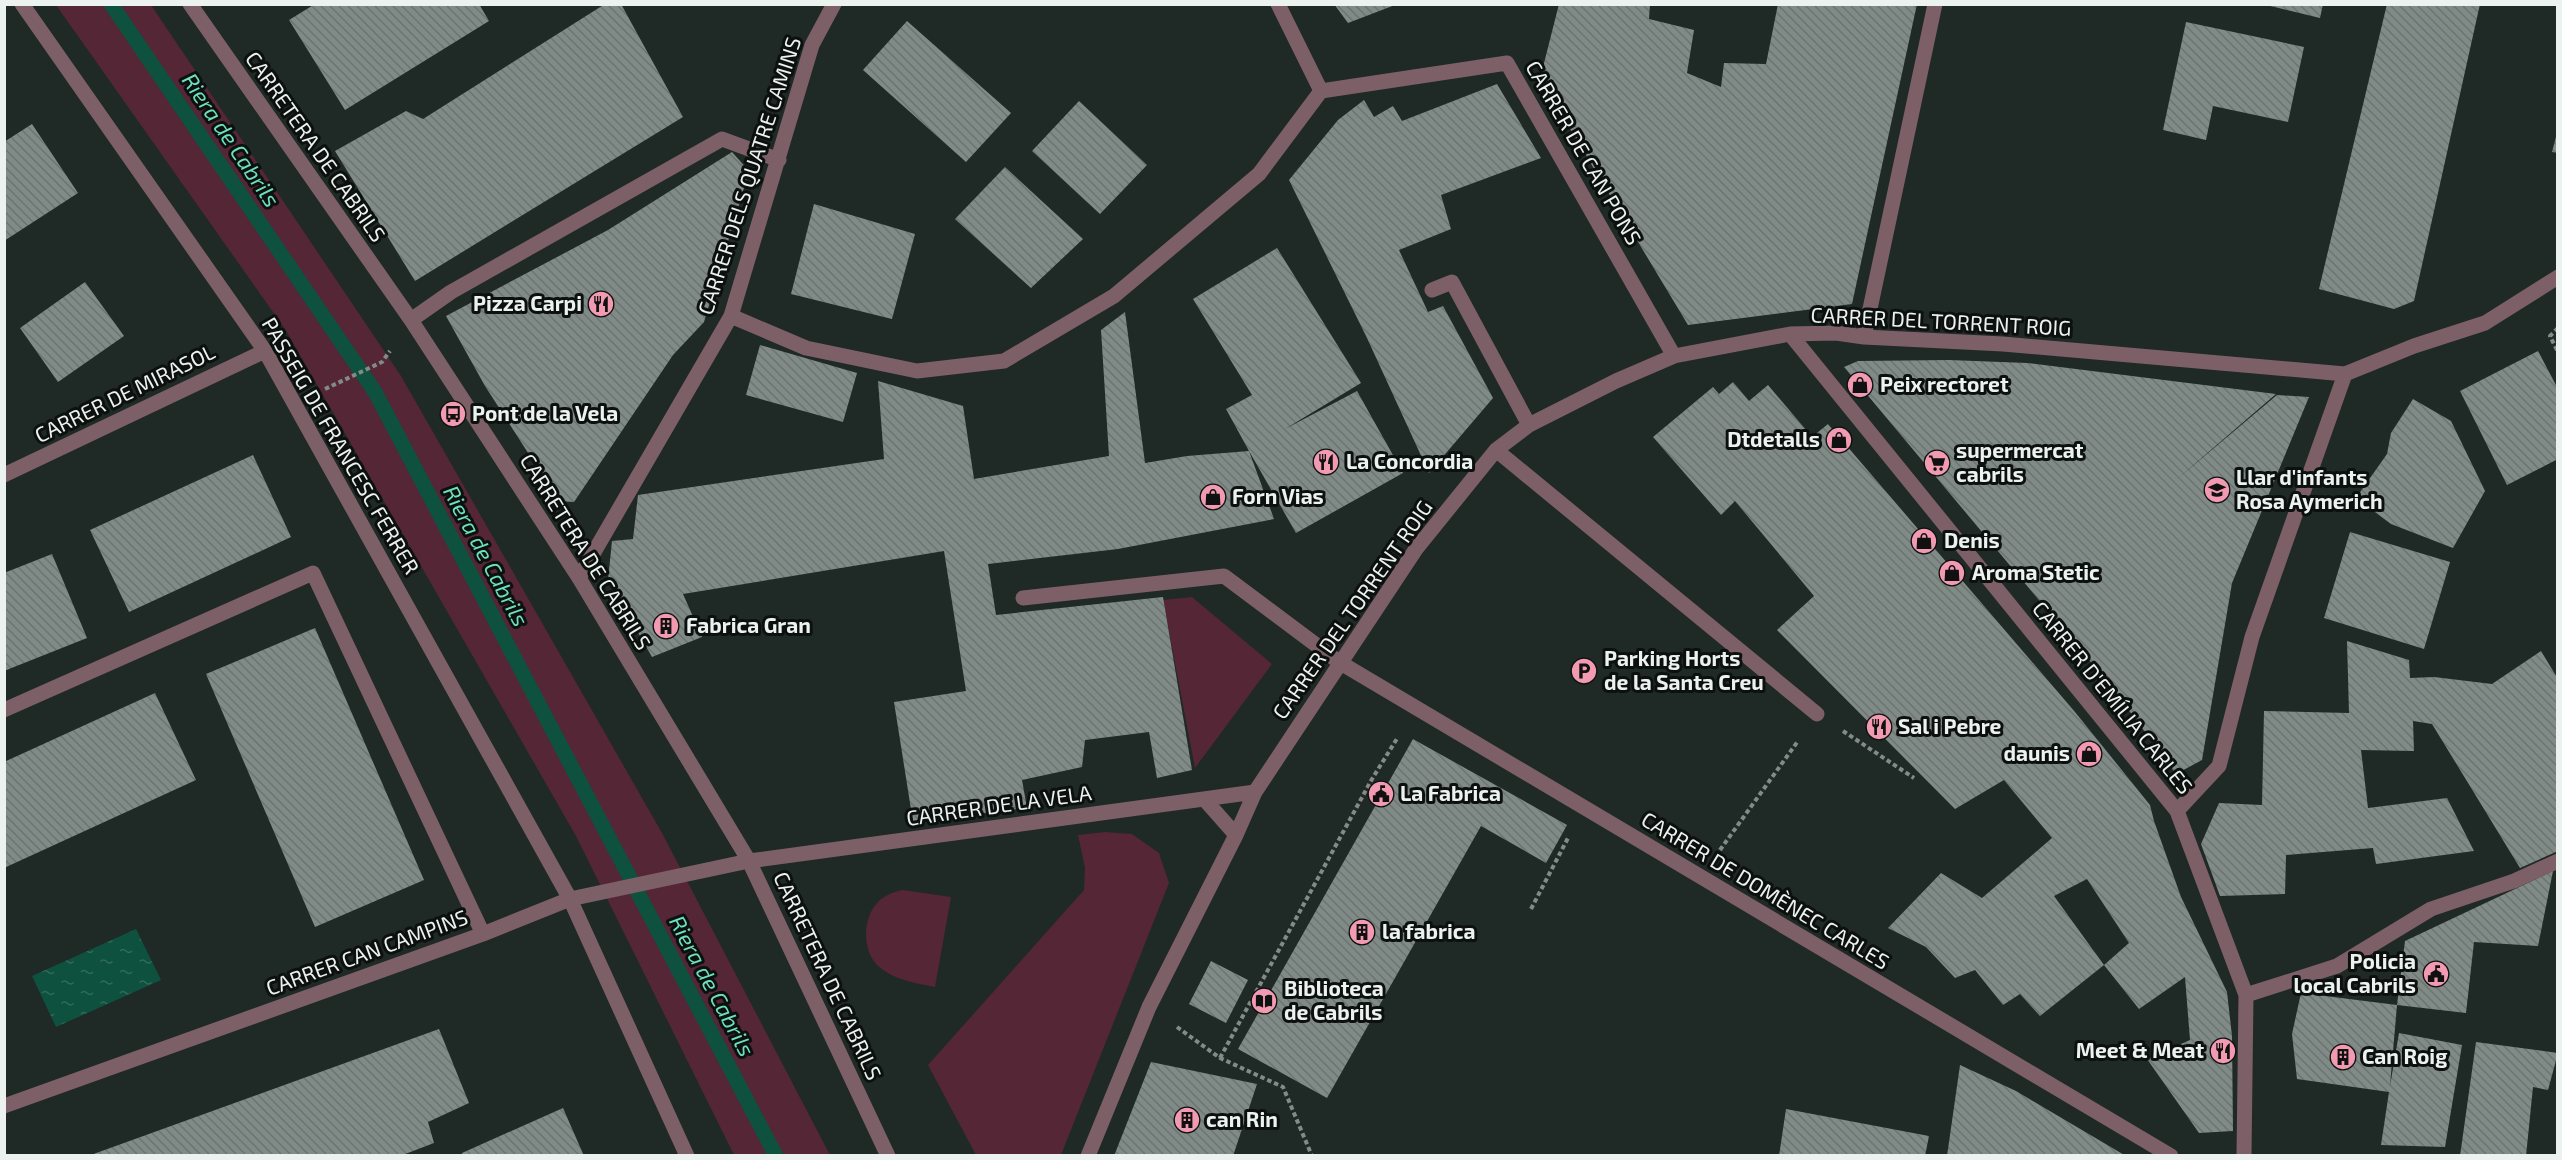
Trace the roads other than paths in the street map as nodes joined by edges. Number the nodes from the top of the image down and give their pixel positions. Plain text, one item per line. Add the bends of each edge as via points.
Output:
1 (22, 4) edge
2 (190, 4) edge
3 (834, 4) edge
4 (1278, 4) edge
5 (1935, 4) edge
6 (1321, 91) junction
7 (779, 160) junction
8 (2558, 277) edge
9 (1432, 290) dead end
10 (730, 316) junction
11 (411, 320) junction
12 (1790, 334) junction
13 (1864, 337) junction
14 (265, 351) junction
15 (1674, 356) junction
16 (2345, 374) junction
17 (1529, 425) junction
18 (1496, 450) junction
19 (4, 475) edge
20 (579, 578) junction
21 (1023, 598) dead end
22 (1339, 662) junction
23 (4, 710) edge
24 (1818, 714) road end
25 (1255, 792) junction
26 (1205, 800) junction
27 (2177, 811) junction
28 (1236, 835) junction
29 (749, 861) junction
30 (2558, 861) edge
31 (570, 899) junction
32 (483, 934) junction
33 (2246, 995) junction
34 (4, 1106) edge
35 (687, 1155) edge
36 (888, 1155) edge
37 (1088, 1155) edge
38 (2171, 1155) edge
39 (2244, 1155) edge

1 - 14 street, PASSEIG DE FRANCESC FERRER
2 - 11 street, CARRETERA DE CABRILS
3 - 7 street, CARRER DELS QUATRE CAMINS via 812,45
4 - 6 street
5 - 13 street
6 - 10 street via 1259,174 1114,296 1004,361 917,371 806,348
6 - 15 street, CARRER DE CAN PONS via 1507,63
7 - 10 street, CARRER DELS QUATRE CAMINS
7 - 11 street via 722,139 451,292
8 - 16 street, CARRER DEL TORRENT ROIG via 2485,323
9 - 17 street via 1452,282
10 - 20 street, CARRER DELS QUATRE CAMINS
11 - 20 street, CARRETERA DE CABRILS
12 - 13 street, CARRER DEL TORRENT ROIG
12 - 15 street, CARRER DEL TORRENT ROIG
12 - 27 street, CARRER D'EMÍLIA CARLES
13 - 16 street, CARRER DEL TORRENT ROIG via 2003,344
14 - 19 street, CARRER DE MIRASOL
14 - 31 street, PASSEIG DE FRANCESC FERRER
15 - 17 street, CARRER DEL TORRENT ROIG
16 - 27 street via 2252,637 2219,766
17 - 18 street, CARRER DEL TORRENT ROIG
18 - 22 street, CARRER DEL TORRENT ROIG via 1416,549
18 - 24 street
20 - 29 street, CARRETERA DE CABRILS
21 - 22 street, CARRER DE DOMÈNEC CARLES via 1224,576
22 - 25 street, CARRER DEL TORRENT ROIG
22 - 38 street, CARRER DE DOMÈNEC CARLES
23 - 32 street via 313,573
25 - 26 street, CARRER DE LA VELA
25 - 28 street, CARRER DEL TORRENT ROIG
26 - 28 street
26 - 29 street, CARRER DE LA VELA
27 - 33 street, CARRER D'EMÍLIA CARLES
28 - 37 street, CARRER DEL TORRENT ROIG via 1149,1007
29 - 31 street, CARRER CAN CAMPINS
29 - 36 street, CARRETERA DE CABRILS
30 - 33 street via 2514,881 2431,909 2337,966
31 - 32 street, CARRER CAN CAMPINS
31 - 35 street, PASSEIG DE FRANCESC FERRER
32 - 34 street, CARRER CAN CAMPINS
33 - 39 street, CARRER D'EMÍLIA CARLES

